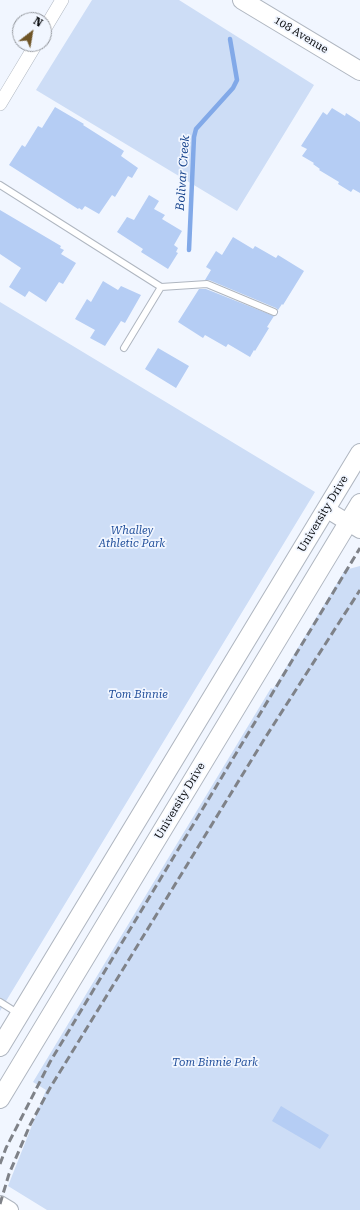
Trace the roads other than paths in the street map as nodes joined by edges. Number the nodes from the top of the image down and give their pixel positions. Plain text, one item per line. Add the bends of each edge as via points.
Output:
1 (62, 0) edge
2 (254, 3) edge
3 (52, 17) edge
4 (31, 52) edge
5 (360, 71) edge
6 (0, 104) edge
7 (0, 185) edge
8 (161, 287) junction
9 (274, 312) dead end
10 (124, 348) dead end
11 (360, 453) edge
12 (360, 503) edge
13 (326, 509) junction
14 (354, 526) edge
15 (0, 1002) edge
16 (20, 1014) junction
17 (0, 1047) edge
18 (0, 1099) edge
19 (0, 1204) edge
20 (10, 1210) edge

1 - 3 street
2 - 5 main road, 108 Avenue
4 - 6 street
7 - 8 lane
8 - 9 lane via 207,284
8 - 10 lane
11 - 13 main road, University Drive
12 - 14 main road, University Drive
13 - 14 street
13 - 16 main road, University Drive
14 - 18 main road, University Drive
15 - 16 lane
16 - 17 main road, University Drive
19 - 20 street

